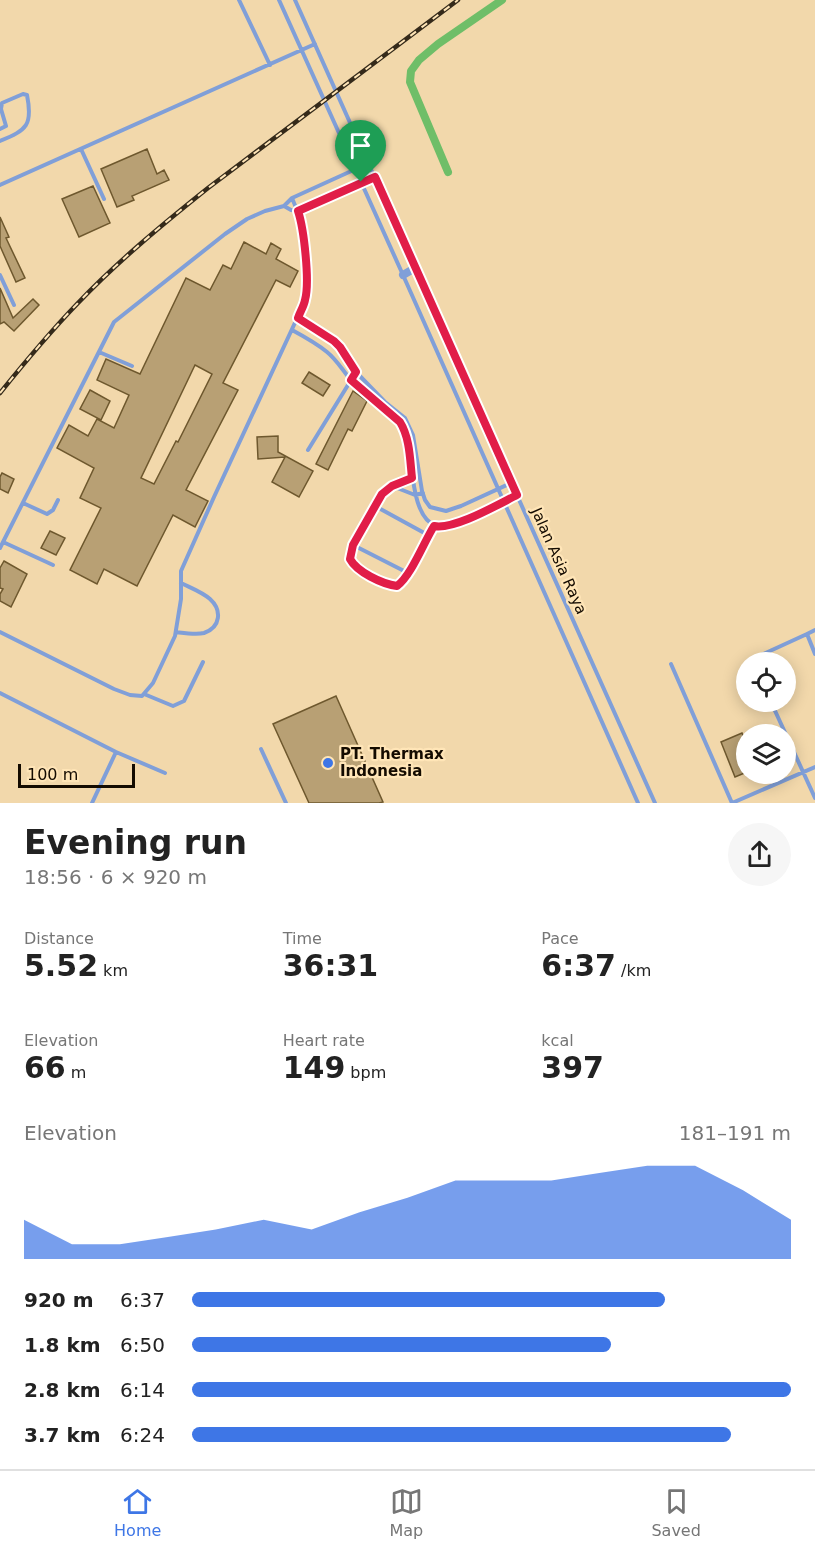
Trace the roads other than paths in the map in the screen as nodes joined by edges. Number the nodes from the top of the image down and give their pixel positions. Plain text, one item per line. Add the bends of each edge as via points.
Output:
1 (239, 0) edge
2 (279, 0) edge
3 (295, 0) edge
4 (315, 44) junction
5 (302, 51) junction
6 (270, 65) junction
7 (0, 129) edge
8 (0, 141) edge
9 (81, 149) junction
10 (369, 163) junction
11 (355, 169) junction
12 (375, 177) junction
13 (361, 182) junction
14 (0, 185) edge
15 (292, 198) junction
16 (105, 199) dead end
17 (284, 206) junction
18 (298, 211) junction
19 (415, 268) junction
20 (0, 275) edge
21 (403, 275) junction
22 (14, 305) dead end
23 (298, 318) junction
24 (292, 330) junction
25 (99, 352) junction
26 (132, 366) dead end
27 (356, 372) junction
28 (351, 380) junction
29 (308, 450) dead end
30 (419, 477) junction
31 (412, 478) junction
32 (511, 483) junction
33 (392, 486) junction
34 (497, 489) junction
35 (423, 493) junction
36 (415, 495) junction
37 (517, 495) junction
38 (58, 500) dead end
39 (503, 502) junction
40 (23, 503) junction
41 (375, 506) junction
42 (434, 526) junction
43 (428, 535) junction
44 (3, 542) junction
45 (353, 545) junction
46 (0, 548) edge
47 (53, 565) dead end
48 (408, 573) junction
49 (181, 583) junction
50 (815, 630) edge
51 (0, 632) edge
52 (176, 632) junction
53 (807, 634) junction
54 (768, 652) edge
55 (815, 654) edge
56 (203, 662) dead end
57 (671, 664) dead end
58 (0, 693) edge
59 (144, 694) junction
60 (776, 712) edge
61 (261, 749) dead end
62 (116, 752) junction
63 (815, 767) edge
64 (165, 773) dead end
65 (804, 773) junction
66 (815, 798) edge
67 (92, 803) edge
68 (286, 803) edge
69 (638, 803) edge
70 (655, 803) edge
71 (732, 803) edge

1 - 6 lane
2 - 5 lane, Jalan Asia Raya
3 - 4 lane, Jalan Asia Raya
4 - 5 lane
4 - 10 lane, Jalan Asia Raya
5 - 6 lane
5 - 11 lane, Jalan Asia Raya
6 - 9 lane
7 - 8 lane via 6,126 2,103 27,95 28,123 19,133
9 - 14 lane
9 - 16 lane
10 - 11 lane
10 - 12 lane, Jalan Asia Raya
11 - 13 lane, Jalan Asia Raya
11 - 15 lane
12 - 13 lane
12 - 19 lane, Jalan Asia Raya
13 - 18 lane
13 - 21 lane, Jalan Asia Raya
15 - 17 lane
15 - 18 lane
17 - 18 lane
17 - 25 lane via 247,219 225,234 114,322
18 - 23 lane via 307,280 306,299
19 - 21 street
19 - 32 lane, Jalan Asia Raya
20 - 22 lane
21 - 34 lane, Jalan Asia Raya
23 - 24 lane
23 - 27 lane via 334,341
24 - 28 lane via 329,353
24 - 49 lane via 213,497 181,571
25 - 26 lane
25 - 40 lane
27 - 28 lane
27 - 30 lane via 405,418 413,435
28 - 29 lane
28 - 31 lane via 400,422
30 - 31 lane
30 - 35 lane
31 - 33 lane
31 - 36 lane
32 - 34 lane
32 - 37 lane, Jalan Asia Raya
33 - 36 lane
33 - 41 lane
34 - 35 lane via 446,511 430,507
34 - 39 lane, Jalan Asia Raya
35 - 36 lane
36 - 42 lane
37 - 39 lane
37 - 70 lane, Jalan Asia Raya
38 - 40 lane via 47,514
39 - 42 lane via 467,519
39 - 69 lane, Jalan Asia Raya
40 - 44 lane
41 - 43 lane
41 - 45 lane
42 - 43 lane
43 - 48 lane
44 - 46 lane
44 - 47 lane
45 - 48 lane
45 - 48 lane via 350,559 361,571 397,586
49 - 52 lane
49 - 52 lane via 212,601 219,616 217,623 204,633
50 - 53 lane
51 - 59 lane via 114,689 130,695
52 - 59 lane
53 - 54 lane
53 - 55 lane
56 - 59 lane via 184,701 173,706
57 - 71 lane
58 - 62 lane
60 - 65 lane
61 - 68 lane
62 - 64 lane
62 - 67 lane
63 - 65 lane
65 - 66 lane
65 - 71 lane

